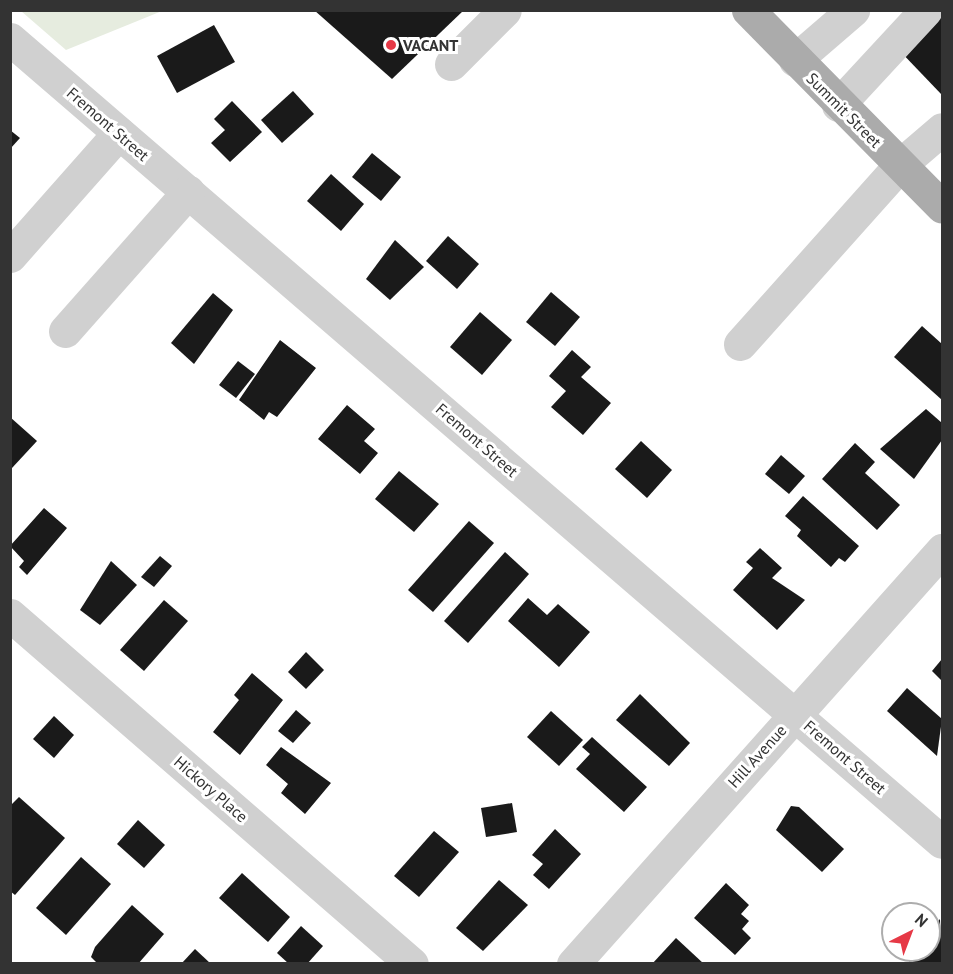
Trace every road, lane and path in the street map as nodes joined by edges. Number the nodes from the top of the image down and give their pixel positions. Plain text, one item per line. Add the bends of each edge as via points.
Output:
1 (505, 10) edge
2 (748, 10) edge
3 (853, 10) edge
4 (926, 10) edge
5 (10, 39) edge
6 (795, 60) junction
7 (451, 64) dead end
8 (838, 105) junction
9 (942, 129) edge
10 (119, 133) junction
11 (900, 165) junction
12 (188, 192) junction
13 (942, 207) edge
14 (10, 256) edge
15 (65, 331) dead end
16 (740, 344) dead end
17 (942, 550) edge
18 (10, 615) edge
19 (795, 713) junction
20 (942, 842) edge
21 (412, 963) edge
22 (573, 963) edge

1 - 7 street
2 - 6 main road, Summit Street
3 - 6 street
4 - 8 street
5 - 10 street, Fremont Street
6 - 8 main road, Summit Street
8 - 11 main road, Summit Street
9 - 11 street
10 - 12 street, Fremont Street
10 - 14 street
11 - 13 main road, Summit Street
11 - 16 street
12 - 15 street
12 - 19 street, Fremont Street
17 - 19 street, Hill Avenue
18 - 21 street, Hickory Place
19 - 20 street, Fremont Street
19 - 22 street, Hill Avenue

